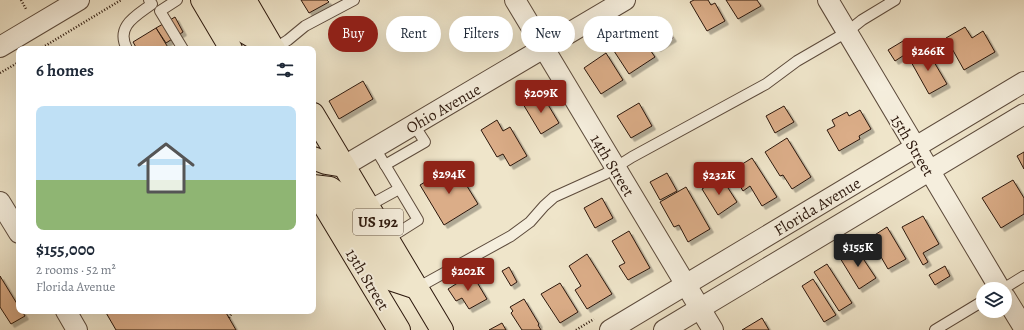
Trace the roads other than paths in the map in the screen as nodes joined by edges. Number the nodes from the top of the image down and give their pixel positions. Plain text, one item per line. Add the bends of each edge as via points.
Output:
1 (79, 0) edge
2 (149, 0) edge
3 (177, 0) edge
4 (202, 0) edge
5 (224, 0) edge
6 (245, 0) edge
7 (354, 0) edge
8 (515, 0) edge
9 (625, 0) edge
10 (828, 0) edge
11 (895, 0) edge
12 (524, 16) edge
13 (575, 30) edge
14 (847, 32) junction
15 (126, 46) edge
16 (181, 46) edge
17 (229, 46) edge
18 (269, 46) edge
19 (272, 46) edge
20 (279, 46) edge
21 (0, 47) edge
22 (539, 52) edge
23 (546, 52) edge
24 (1024, 82) edge
25 (1024, 114) edge
26 (316, 119) edge
27 (414, 125) junction
28 (375, 148) junction
29 (915, 148) junction
30 (316, 159) edge
31 (385, 165) junction
32 (344, 166) junction
33 (615, 169) junction
34 (928, 171) junction
35 (316, 186) edge
36 (399, 189) junction
37 (316, 191) edge
38 (368, 206) junction
39 (2, 210) edge
40 (16, 229) edge
41 (388, 239) junction
42 (1024, 276) edge
43 (996, 282) edge
44 (1012, 283) edge
45 (686, 285) junction
46 (417, 288) junction
47 (976, 305) edge
48 (700, 308) junction
49 (1012, 308) edge
50 (68, 314) edge
51 (1024, 328) edge
52 (76, 330) edge
53 (399, 330) edge
54 (442, 330) edge
55 (610, 330) edge
56 (664, 330) edge
57 (713, 330) edge
58 (936, 330) edge

1 - 21 street
2 - 15 lane via 152,4 127,22 123,31
3 - 16 lane via 160,11
4 - 17 highway
5 - 18 highway via 242,31
6 - 19 highway
7 - 20 lane via 305,26
8 - 12 street, 14th Street
9 - 13 street, Ohio Avenue
10 - 14 street, 15th Street
11 - 14 lane
14 - 29 street, 15th Street
14 - 33 lane via 797,61 766,84 632,157
22 - 27 street, Ohio Avenue
23 - 33 street, 14th Street
24 - 29 street, Florida Avenue
25 - 34 street, Florida Avenue
26 - 32 highway, US 192
27 - 28 street, Ohio Avenue
27 - 31 lane via 425,142
28 - 31 lane
28 - 32 street, Ohio Avenue
29 - 34 street, 15th Street
29 - 45 street, Florida Avenue
30 - 32 highway via 326,164
31 - 36 lane
32 - 38 highway, US 192
33 - 45 street, 14th Street
33 - 46 lane via 554,197 530,222 511,236
34 - 43 street, 15th Street
34 - 48 street, Florida Avenue
35 - 46 highway via 330,188 341,196 390,279
36 - 38 lane
36 - 41 lane via 418,220
37 - 53 highway, 13th Street / US 192
38 - 41 highway, US 192
39 - 40 street
41 - 46 highway, US 192
42 - 44 lane
45 - 48 street, 14th Street
45 - 55 street, Florida Avenue
46 - 54 highway, US 192
47 - 58 lane
48 - 56 street, Florida Avenue
48 - 57 street, 14th Street
49 - 51 street
50 - 52 street

